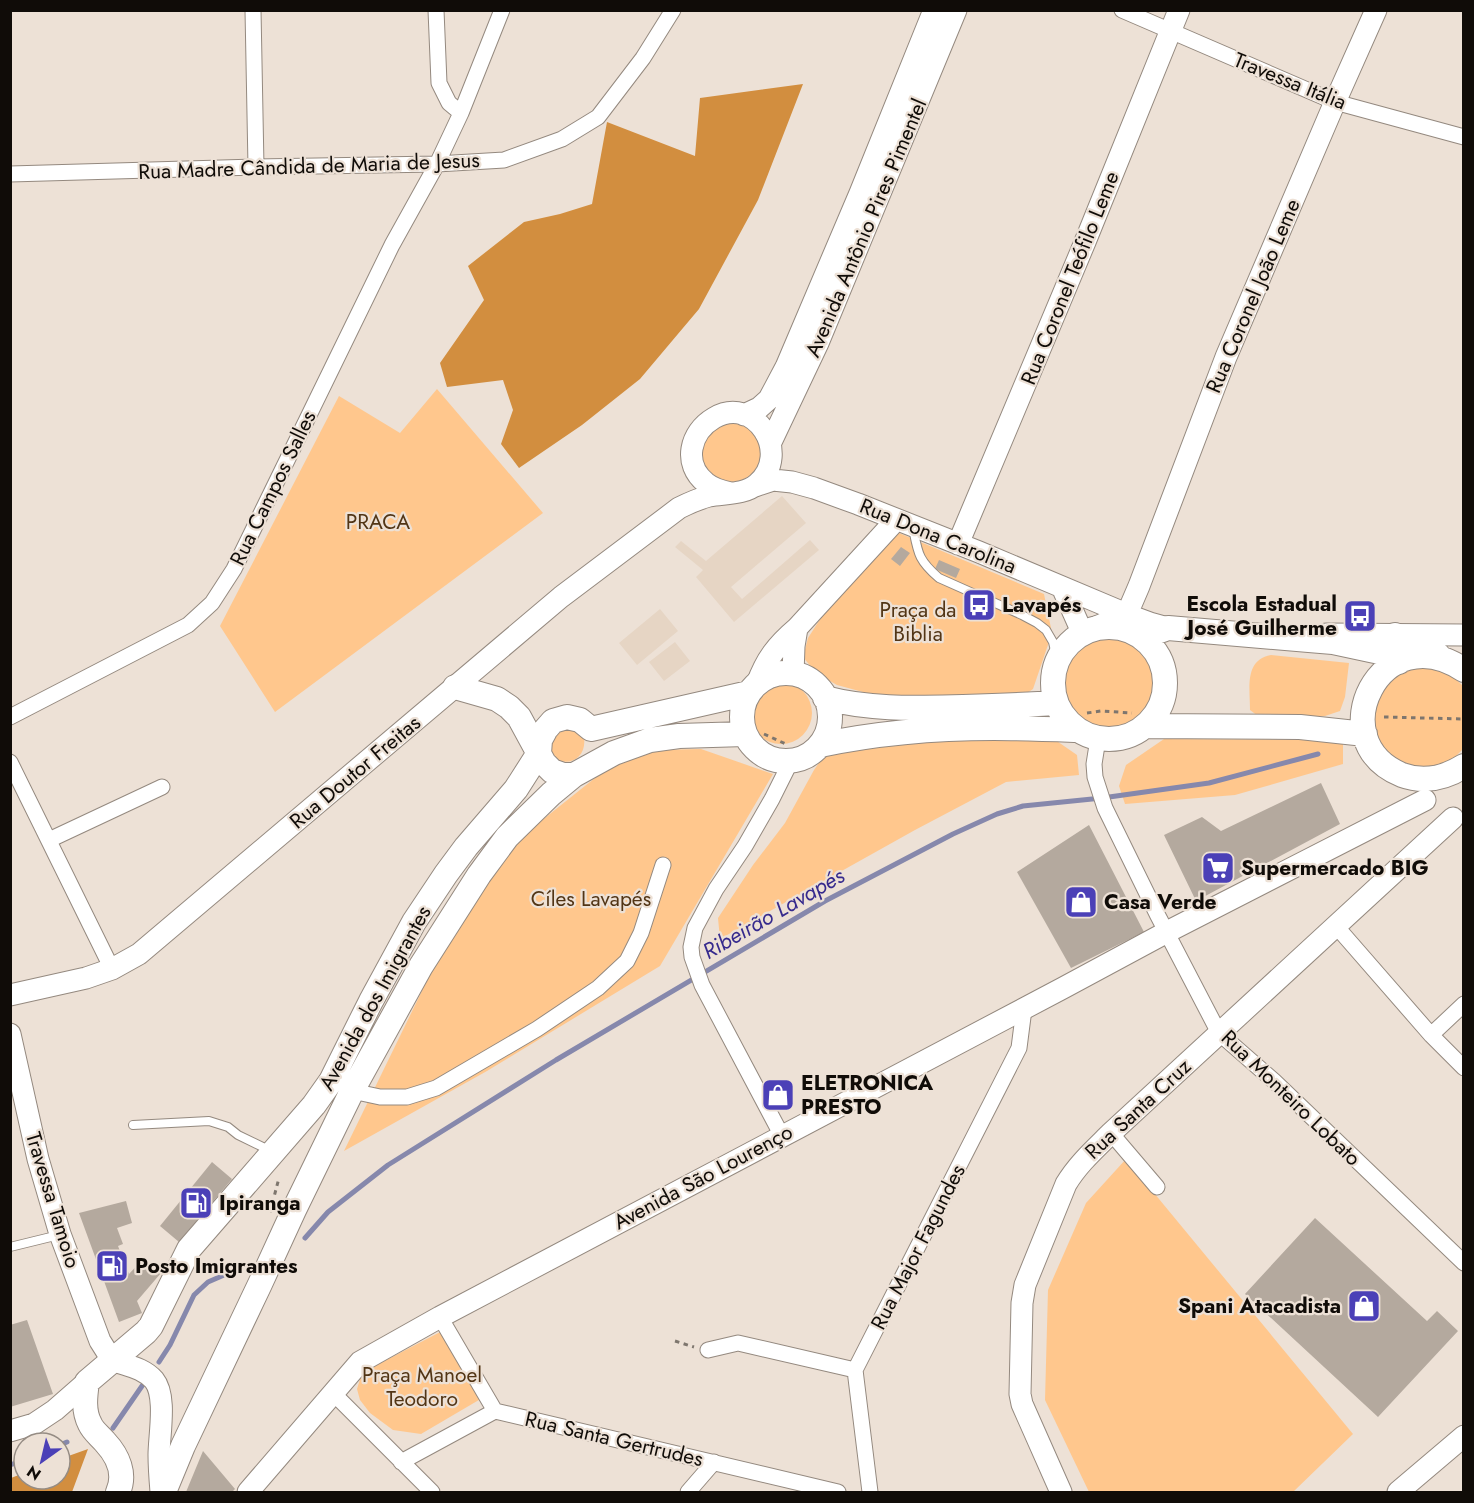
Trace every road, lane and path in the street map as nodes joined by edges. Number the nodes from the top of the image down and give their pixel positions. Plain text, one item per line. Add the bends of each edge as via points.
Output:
1 (253, 10) edge
2 (436, 10) edge
3 (502, 10) edge
4 (674, 10) edge
5 (934, 10) edge
6 (956, 10) edge
7 (1122, 10) edge
8 (1179, 10) edge
9 (1376, 10) edge
10 (1170, 32) junction
11 (1335, 102) junction
12 (460, 113) junction
13 (1464, 137) edge
14 (437, 164) junction
15 (256, 167) junction
16 (10, 174) edge
17 (744, 415) junction
18 (772, 449) junction
19 (693, 464) junction
20 (755, 486) junction
21 (814, 488) junction
22 (731, 493) junction
23 (679, 508) junction
24 (904, 523) junction
25 (958, 544) junction
26 (1062, 587) junction
27 (1135, 626) junction
28 (797, 628) junction
29 (1089, 630) junction
30 (1464, 634) edge
31 (1395, 635) junction
32 (1309, 640) junction
33 (1057, 659) junction
34 (1400, 662) junction
35 (1454, 664) edge
36 (794, 674) junction
37 (455, 687) junction
38 (753, 689) junction
39 (825, 698) junction
40 (1056, 703) junction
41 (10, 717) edge
42 (1145, 726) junction
43 (591, 729) junction
44 (745, 734) junction
45 (1088, 734) junction
46 (1365, 734) junction
47 (820, 745) junction
48 (539, 753) junction
49 (791, 761) junction
50 (10, 762) edge
51 (1464, 766) edge
52 (581, 771) junction
53 (1393, 771) junction
54 (162, 786) dead end
55 (1425, 800) junction
56 (1458, 819) edge
57 (50, 840) junction
58 (663, 865) dead end
59 (1336, 926) junction
60 (1167, 932) junction
61 (112, 969) junction
62 (10, 995) edge
63 (1464, 1004) edge
64 (1024, 1009) junction
65 (1220, 1033) junction
66 (10, 1034) edge
67 (1431, 1035) junction
68 (1464, 1068) edge
69 (352, 1091) junction
70 (133, 1125) dead end
71 (1111, 1133) junction
72 (783, 1136) junction
73 (273, 1152) junction
74 (1157, 1187) dead end
75 (60, 1234) junction
76 (10, 1247) edge
77 (1464, 1263) edge
78 (440, 1317) junction
79 (708, 1350) dead end
80 (112, 1360) junction
81 (855, 1370) junction
82 (87, 1382) junction
83 (333, 1394) junction
84 (495, 1411) junction
85 (10, 1431) edge
86 (1464, 1437) edge
87 (401, 1462) junction
88 (714, 1462) junction
89 (118, 1492) edge
90 (163, 1492) edge
91 (248, 1492) edge
92 (432, 1492) edge
93 (688, 1492) edge
94 (838, 1492) edge
95 (870, 1492) edge
96 (1060, 1492) edge
97 (1398, 1492) edge

1 - 15 street
2 - 12 street via 439,83 448,103
3 - 12 street, Rua Campos Salles
4 - 14 street, Rua Madre Cândida de Maria de Jesus via 598,117 562,139 504,160
5 - 17 street, Avenida Antônio Pires Pimentel via 786,367 769,399
6 - 18 street, Avenida Antônio Pires Pimentel
7 - 10 street, Travessa Itália
8 - 10 street, Rua Coronel Teófilo Leme
9 - 11 street, Rua Coronel João Leme
10 - 11 street, Travessa Itália
10 - 25 street, Rua Coronel Teófilo Leme
11 - 13 street, Travessa Itália
11 - 27 street, Rua Coronel João Leme via 1227,357 1139,586
12 - 14 street, Rua Campos Salles
14 - 15 street, Rua Madre Cândida de Maria de Jesus
14 - 41 street, Rua Campos Salles via 392,245 234,569 212,603 188,625
15 - 16 street, Rua Madre Cândida de Maria de Jesus
17 - 18 street via 761,425
17 - 19 street, Avenida Antônio Pires Pimentel via 720,414 704,424 696,435
18 - 20 street, Avenida Antônio Pires Pimentel via 771,463
18 - 21 street, Rua Dona Carolina via 784,468
19 - 22 street via 705,483
19 - 23 street, Rua Doutor Freitas via 690,492
20 - 21 street, Rua Dona Carolina via 773,480
20 - 22 street
21 - 24 street, Rua Dona Carolina
22 - 23 street, Rua Doutor Freitas
23 - 37 street, Rua Doutor Freitas via 561,597
24 - 25 street, Rua Dona Carolina
24 - 28 street
24 - 33 lane via 928,569 939,578 1037,623 1053,642
25 - 26 street, Rua Dona Carolina
26 - 27 street, Rua Dona Carolina
26 - 29 street
27 - 29 main road
27 - 32 main road
27 - 42 main road via 1161,660 1165,674 1162,703
28 - 36 street
28 - 38 street via 769,656
29 - 33 main road via 1068,642
30 - 31 street
31 - 32 street via 1324,634
31 - 35 main road
32 - 34 main road via 1375,651
33 - 40 main road via 1052,687
34 - 35 main road via 1426,656
34 - 46 main road via 1375,680 1366,697
36 - 38 main road via 768,677
36 - 39 main road via 817,687
37 - 48 main road via 497,699 509,707
37 - 61 street, Rua Doutor Freitas via 139,954
38 - 43 main road
38 - 44 main road via 743,706
39 - 40 main road via 884,708
39 - 47 main road via 829,721
40 - 45 main road via 1064,718
42 - 45 main road via 1110,740
42 - 46 main road via 1300,727
43 - 48 main road, Avenida dos Imigrantes via 580,720 567,717 553,721 540,740
43 - 52 main road via 596,741 595,755
44 - 49 main road via 763,755
44 - 52 main road, Avenida dos Imigrantes via 650,740
45 - 47 main road via 993,728 919,731
45 - 60 street, Rua Monteiro Lobato via 1105,808
46 - 53 main road via 1371,749
47 - 49 main road via 812,753
48 - 52 main road via 552,771 563,775
48 - 73 main road, Avenida dos Imigrantes via 516,789 446,873 414,921 331,1081
49 - 72 street via 695,928 691,947 702,986
50 - 57 street
51 - 53 main road via 1429,780
52 - 69 main road, Avenida dos Imigrantes via 507,837 479,875 421,966
53 - 55 street
54 - 57 street
55 - 56 street
55 - 60 street, Avenida São Lourenço
56 - 59 street, Rua Santa Cruz
57 - 61 street
58 - 69 street via 641,933 627,961 598,988 436,1088 407,1097
59 - 65 street, Rua Santa Cruz
59 - 67 street
60 - 64 street, Avenida São Lourenço
60 - 65 street, Rua Monteiro Lobato
61 - 62 street, Rua Doutor Freitas
63 - 67 street
64 - 72 street, Avenida São Lourenço
64 - 81 street, Rua Major Fagundes via 1019,1048
65 - 71 street, Rua Santa Cruz
65 - 77 street, Rua Monteiro Lobato
66 - 75 street, Travessa Tamoio via 38,1159
67 - 68 street
69 - 90 main road, Avenida dos Imigrantes
70 - 73 lane via 209,1121
71 - 74 street
71 - 96 street, Rua Santa Cruz via 1079,1164 1066,1184 1025,1285 1022,1303 1022,1404
72 - 78 street, Avenida São Lourenço
73 - 80 main road, Avenida dos Imigrantes via 189,1249 151,1326
75 - 76 lane
75 - 80 street, Travessa Tamoio via 100,1341
78 - 83 street, Avenida São Lourenço via 360,1362
78 - 84 street, Rua Santa Gertrudes
79 - 81 street via 738,1343
80 - 82 main road, Avenida dos Imigrantes
80 - 90 street via 139,1368 158,1389
81 - 95 street
82 - 85 street via 34,1424
82 - 89 main road via 85,1410 89,1422 118,1461 122,1484
83 - 87 street
83 - 91 street, Avenida São Lourenço
84 - 87 street
84 - 88 street, Rua Santa Gertrudes
86 - 97 street
87 - 92 street
88 - 93 street
88 - 94 street, Rua Santa Gertrudes

